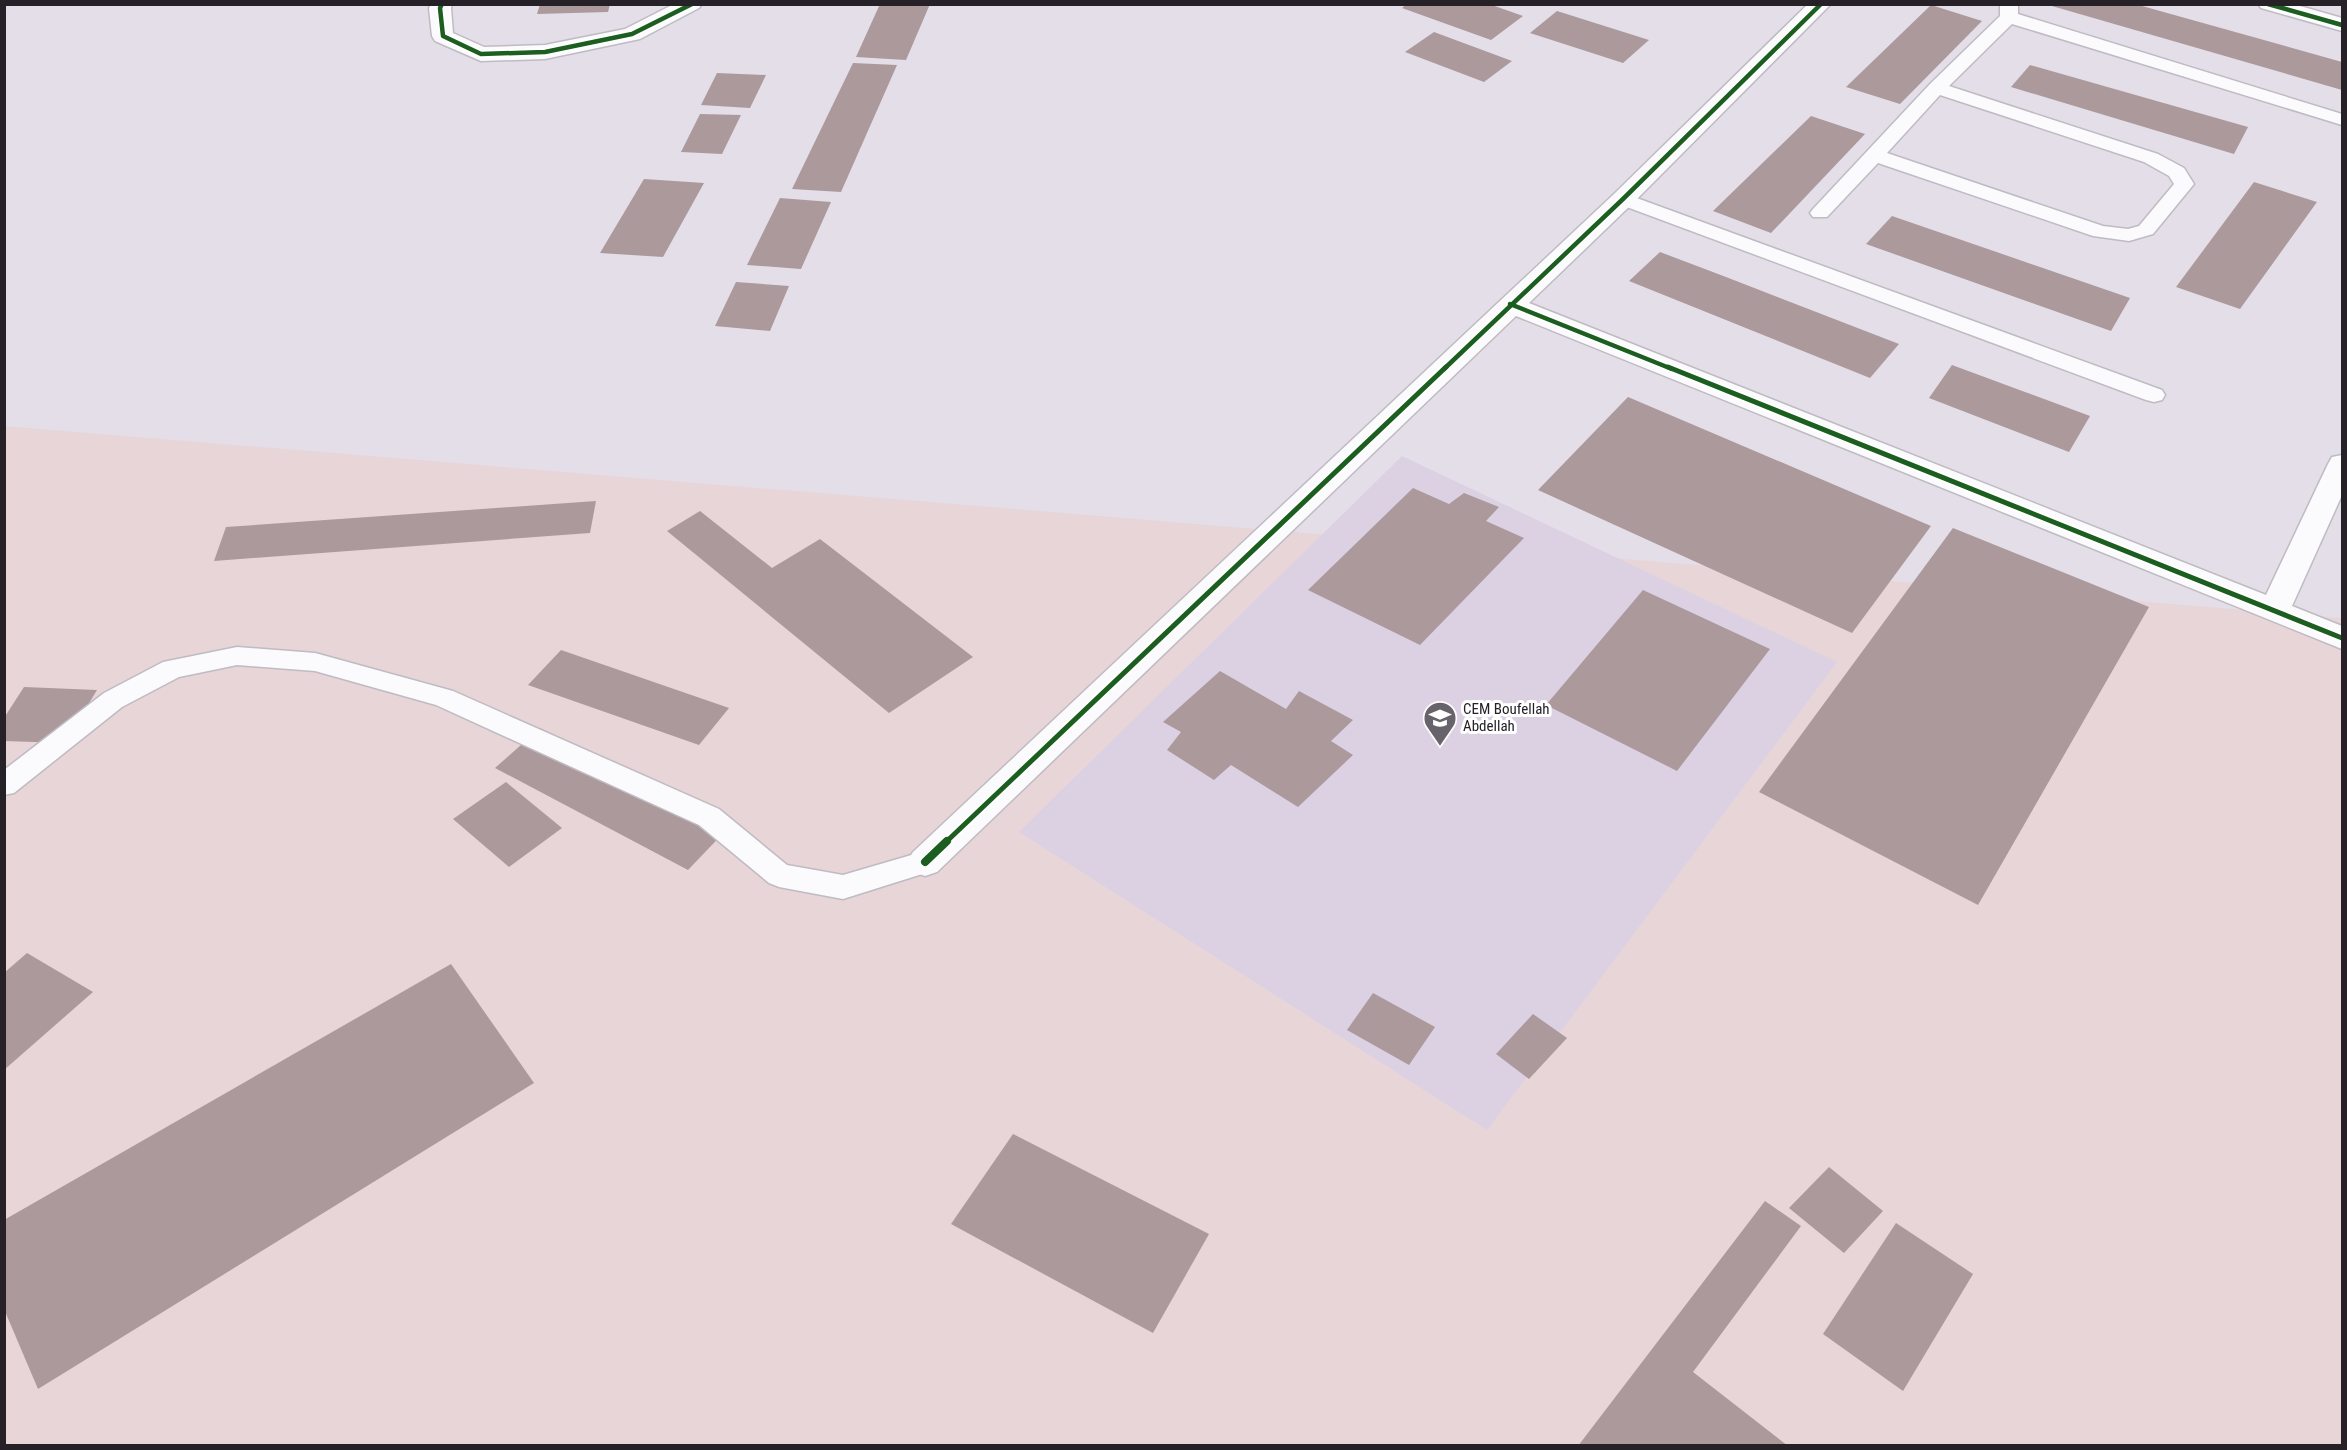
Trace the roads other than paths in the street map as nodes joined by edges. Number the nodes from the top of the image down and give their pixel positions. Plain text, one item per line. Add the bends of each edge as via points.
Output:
1 (442, 4) edge
2 (645, 4) edge
3 (692, 4) edge
4 (1821, 4) edge
5 (2268, 4) edge
6 (2009, 11) edge
7 (2343, 25) edge
8 (632, 34) junction
9 (1938, 88) junction
10 (2341, 120) edge
11 (1873, 155) junction
12 (1623, 199) junction
13 (1820, 213) dead end
14 (1510, 304) junction
15 (2154, 395) dead end
16 (2343, 464) edge
17 (2275, 609) junction
18 (2343, 638) edge
19 (4, 785) edge
20 (925, 862) joint

1 - 8 street via 443,36 481,54 545,52
2 - 8 street
3 - 8 street
4 - 12 street
5 - 7 street
6 - 9 lane
6 - 10 lane
9 - 11 lane
9 - 11 lane via 2151,158 2177,172 2184,184 2146,230 2129,235 2100,232
11 - 13 lane
12 - 14 street
12 - 15 lane
14 - 17 street
14 - 20 street
16 - 17 street
17 - 18 street
19 - 20 lane via 113,700 172,669 237,656 315,662 444,698 709,818 779,875 843,887

